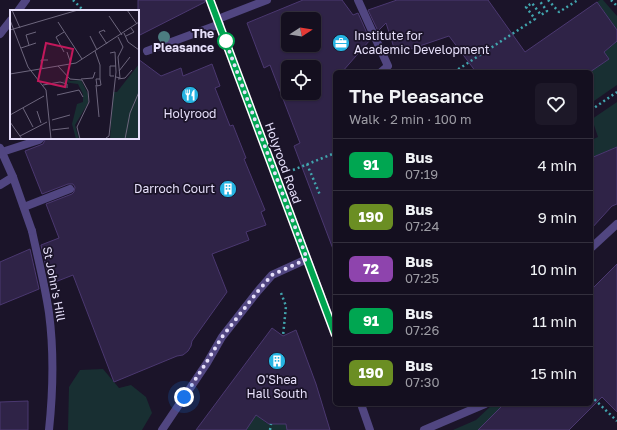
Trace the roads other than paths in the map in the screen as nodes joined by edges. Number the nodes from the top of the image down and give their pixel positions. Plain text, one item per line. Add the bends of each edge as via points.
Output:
1 (26, 0) edge
2 (210, 0) edge
3 (267, 0) edge
4 (358, 0) edge
5 (19, 10) edge
6 (10, 21) edge
7 (219, 22) junction
8 (0, 34) edge
9 (147, 51) dead end
10 (383, 70) edge
11 (40, 139) edge
12 (1, 150) edge
13 (13, 177) junction
14 (0, 185) edge
15 (70, 189) dead end
16 (24, 207) junction
17 (617, 224) edge
18 (593, 246) edge
19 (307, 259) junction
20 (333, 329) edge
21 (361, 406) edge
22 (480, 406) edge
23 (49, 430) edge
24 (162, 430) edge
25 (370, 430) edge
26 (424, 430) edge

1 - 5 street
2 - 7 street, Holyrood Road
3 - 7 street
4 - 10 street via 388,66
6 - 8 street
7 - 9 street
7 - 19 street, Holyrood Road
11 - 12 street
12 - 13 street, St John's Hill
13 - 14 street
13 - 16 street, St John's Hill
15 - 16 street
16 - 23 street, St John's Hill via 44,286 50,327 52,347
17 - 18 street
19 - 20 street, Holyrood Road
19 - 24 street via 272,275 258,291 222,337
21 - 25 street
22 - 26 street

